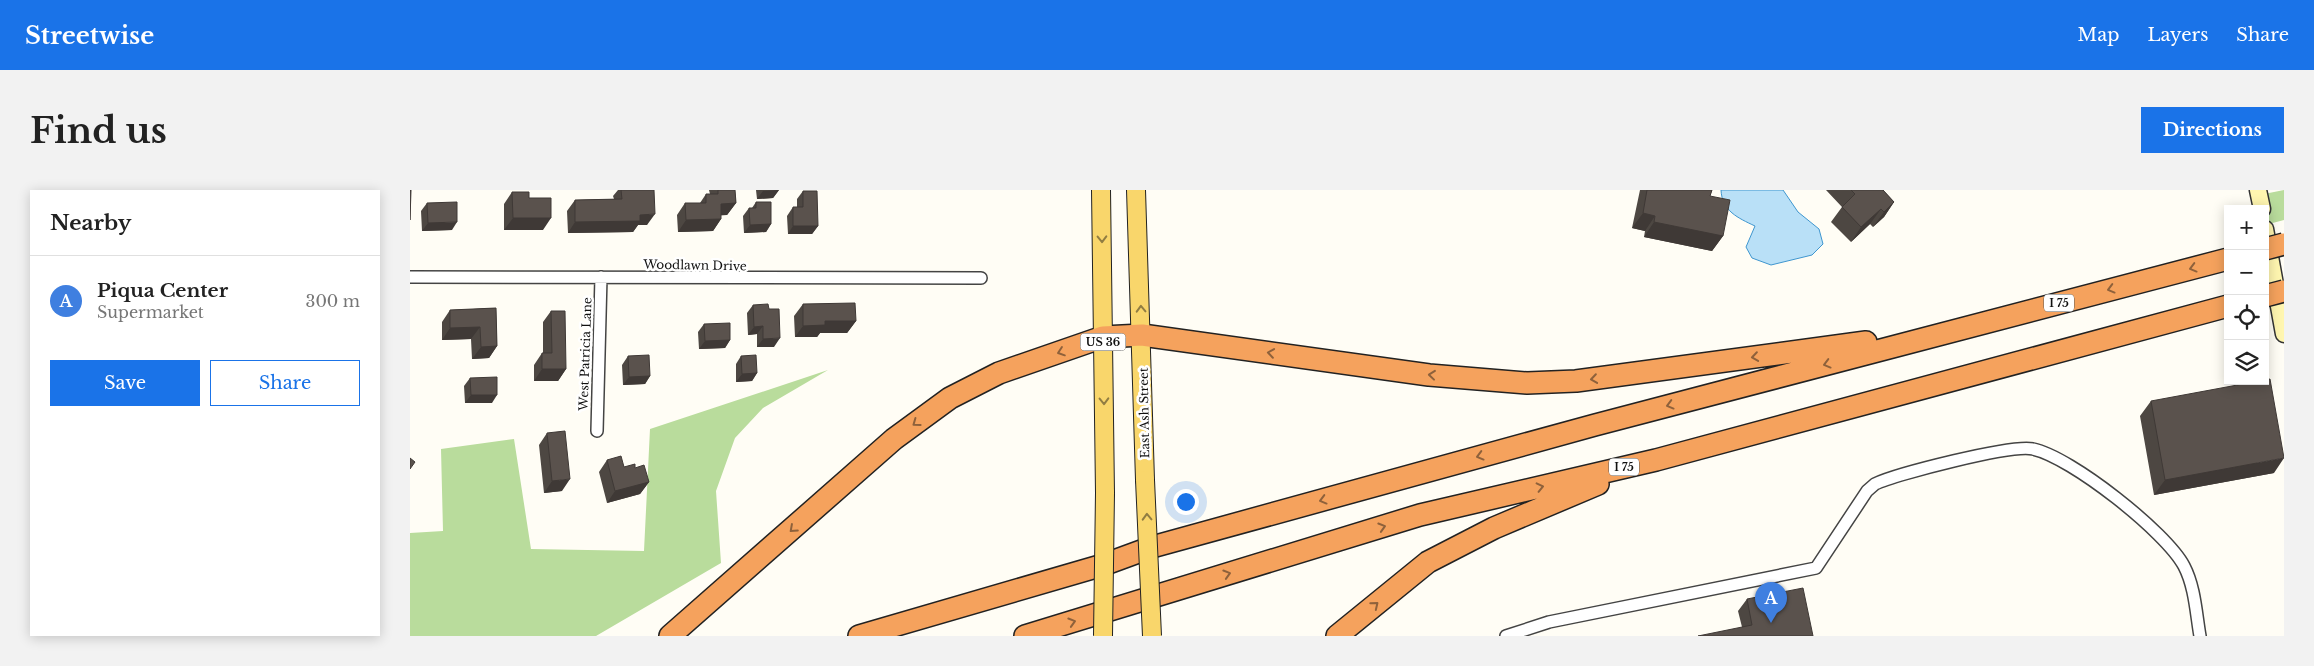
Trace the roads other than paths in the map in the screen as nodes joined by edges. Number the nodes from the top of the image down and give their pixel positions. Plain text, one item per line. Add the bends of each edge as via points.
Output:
1 (1101, 190) edge
2 (1136, 190) edge
3 (2258, 190) edge
4 (2261, 205) edge
5 (2284, 244) edge
6 (2269, 248) edge
7 (2269, 250) edge
8 (2224, 260) edge
9 (410, 277) edge
10 (601, 278) junction
11 (981, 278) dead end
12 (2284, 291) edge
13 (2269, 295) edge
14 (2224, 307) edge
15 (1959, 329) junction
16 (2284, 334) edge
17 (1142, 335) junction
18 (1103, 337) junction
19 (597, 431) dead end
20 (1656, 460) junction
21 (670, 636) edge
22 (859, 636) edge
23 (1025, 636) edge
24 (1103, 636) edge
25 (1152, 636) edge
26 (1337, 636) edge
27 (1506, 636) edge
28 (2200, 636) edge

1 -> 18 main road, US 36
17 -> 2 main road, East Ash Street / US 36
3 - 4 street
5 - 6 highway, bridge
7 - 16 street
8 -> 15 highway, I 75
9 - 10 street, Woodlawn Drive
10 - 11 street, Woodlawn Drive
10 - 19 street, West Patricia Lane
12 - 13 highway, bridge
14 - 20 highway, I 75
15 -> 17 highway via 1576,381 1527,383 1429,375
15 -> 22 highway, I 75 via 1152,547 1103,565
17 - 18 highway
25 -> 17 main road, East Ash Street / US 36, bridge
18 -> 21 highway via 999,373 950,398 894,439
18 -> 24 main road, US 36, bridge
23 -> 20 highway, I 75 via 1420,515
26 -> 20 highway via 1428,562 1494,528
27 - 28 street via 1549,622 1816,568 1875,484 2016,448 2034,449 2075,467 2159,535 2179,557 2187,574

